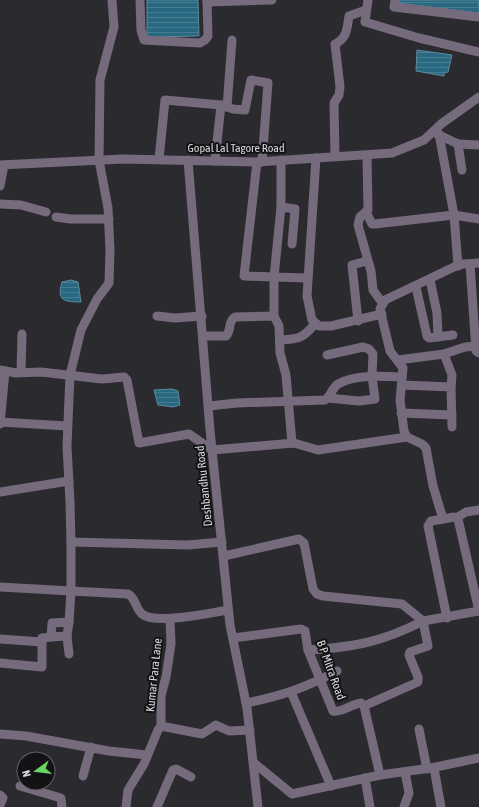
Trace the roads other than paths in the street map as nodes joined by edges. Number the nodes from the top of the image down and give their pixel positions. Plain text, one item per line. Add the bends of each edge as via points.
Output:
1 (112, 0) edge
2 (140, 0) edge
3 (272, 0) edge
4 (368, 0) edge
5 (395, 0) edge
6 (208, 1) edge
7 (366, 10) junction
8 (479, 17) edge
9 (232, 40) dead end
10 (479, 52) edge
11 (479, 97) edge
12 (224, 106) junction
13 (436, 133) junction
14 (458, 144) junction
15 (479, 145) edge
16 (335, 156) junction
17 (368, 156) junction
18 (316, 158) junction
19 (159, 159) junction
20 (99, 160) junction
21 (188, 160) junction
22 (281, 160) junction
23 (215, 161) junction
24 (260, 162) junction
25 (2, 165) edge
26 (462, 170) dead end
27 (0, 186) edge
28 (0, 204) edge
29 (281, 207) junction
30 (46, 212) dead end
31 (366, 212) junction
32 (454, 214) junction
33 (56, 217) dead end
34 (108, 219) junction
35 (479, 219) edge
36 (292, 244) dead end
37 (367, 261) junction
38 (475, 264) edge
39 (458, 266) junction
40 (274, 277) junction
41 (307, 278) junction
42 (430, 280) junction
43 (416, 287) junction
44 (383, 304) junction
45 (382, 314) junction
46 (157, 316) dead end
47 (202, 316) junction
48 (274, 316) junction
49 (358, 321) junction
50 (315, 324) junction
51 (22, 334) dead end
52 (453, 335) dead end
53 (203, 336) junction
54 (438, 337) junction
55 (280, 340) junction
56 (477, 350) edge
57 (390, 351) junction
58 (373, 354) junction
59 (444, 354) junction
60 (327, 355) dead end
61 (398, 360) junction
62 (3, 371) edge
63 (21, 372) junction
64 (70, 375) junction
65 (372, 376) junction
66 (402, 381) junction
67 (451, 388) junction
68 (328, 398) junction
69 (289, 402) junction
70 (209, 406) junction
71 (401, 413) junction
72 (452, 415) junction
73 (0, 423) edge
74 (67, 426) junction
75 (452, 427) dead end
76 (407, 437) junction
77 (292, 443) junction
78 (212, 450) junction
79 (69, 481) junction
80 (0, 492) edge
81 (479, 510) edge
82 (456, 518) junction
83 (443, 519) junction
84 (71, 542) junction
85 (222, 542) junction
86 (224, 556) junction
87 (0, 587) edge
88 (71, 591) junction
89 (228, 610) junction
90 (479, 611) edge
91 (447, 618) junction
92 (170, 619) junction
93 (423, 621) junction
94 (69, 622) junction
95 (51, 636) junction
96 (67, 636) junction
97 (233, 638) junction
98 (0, 639) edge
99 (42, 642) junction
100 (308, 650) junction
101 (69, 654) dead end
102 (0, 663) edge
103 (337, 671) dead end
104 (320, 680) junction
105 (290, 692) junction
106 (246, 703) junction
107 (364, 706) junction
108 (161, 726) junction
109 (419, 729) dead end
110 (250, 730) junction
111 (0, 734) edge
112 (91, 747) junction
113 (147, 755) junction
114 (479, 761) edge
115 (254, 763) junction
116 (430, 768) junction
117 (405, 772) junction
118 (380, 775) junction
119 (83, 776) dead end
120 (191, 777) dead end
121 (365, 778) junction
122 (331, 786) junction
123 (37, 791) edge
124 (0, 795) edge
125 (0, 805) edge
126 (62, 807) edge
127 (126, 807) edge
128 (157, 807) edge
129 (258, 807) edge
130 (370, 807) edge
131 (404, 807) edge
132 (441, 807) edge

1 - 20 street via 114,28 100,80
2 - 6 street via 144,40 200,43 208,36
3 - 6 street
4 - 7 street
5 - 8 street via 394,7
7 - 10 street via 365,22
7 - 16 street via 349,16 346,34 335,44 340,87 334,103
9 - 12 street
11 - 13 street, Gopal Lal Tagore Road via 441,124
12 - 19 street via 165,100
12 - 23 street
12 - 24 street via 245,110 251,80 268,83
13 - 14 street
13 - 17 street, Gopal Lal Tagore Road via 411,147
13 - 32 street
14 - 15 street
14 - 26 street
16 - 17 street, Gopal Lal Tagore Road
16 - 18 street, Gopal Lal Tagore Road
17 - 31 street via 369,205
18 - 22 street, Gopal Lal Tagore Road
18 - 41 street
19 - 20 street, Gopal Lal Tagore Road
19 - 21 street, Gopal Lal Tagore Road
20 - 25 street, Gopal Lal Tagore Road
20 - 34 street
21 - 23 street, Gopal Lal Tagore Road
21 - 47 street, Deshbandhu Road
22 - 24 street, Gopal Lal Tagore Road
22 - 29 street
23 - 24 street, Gopal Lal Tagore Road
24 - 40 street via 244,276
25 - 27 street
28 - 30 street
29 - 36 street via 294,209
29 - 40 street
31 - 32 street via 372,224
31 - 37 street via 360,217 358,225
32 - 35 street
32 - 39 street
33 - 34 street
34 - 64 street via 109,283 97,299 81,330
37 - 44 street via 373,290
37 - 49 street via 352,265
38 - 39 street
38 - 56 street
39 - 42 street
40 - 41 street
40 - 48 street
41 - 50 street via 308,307
42 - 43 street
42 - 54 street via 437,313
43 - 44 street via 385,300
43 - 54 street via 427,336
44 - 45 street via 380,309
45 - 49 street
45 - 57 street
46 - 47 street
47 - 53 street, Deshbandhu Road
48 - 53 street via 235,317 230,322 229,334 226,336
48 - 55 street via 279,326
49 - 50 street via 331,326
50 - 55 street via 299,339
51 - 63 street
52 - 54 street
53 - 70 street, Deshbandhu Road
55 - 69 street
56 - 59 street via 465,347
57 - 58 street
57 - 61 street
58 - 60 street via 366,347
58 - 65 street
59 - 61 street
59 - 67 street via 452,375
61 - 66 street via 403,368
62 - 63 street
62 - 73 street
63 - 64 street
64 - 74 street
64 - 78 street via 102,379 120,377 127,380 139,443 189,434
65 - 66 street
65 - 68 street via 337,384
65 - 68 street via 375,399 359,401
66 - 67 street
66 - 71 street
67 - 72 street
68 - 69 street via 319,401
69 - 70 street
69 - 77 street
70 - 78 street, Deshbandhu Road
71 - 72 street
71 - 76 street
72 - 75 street
73 - 74 street
74 - 79 street
76 - 77 street via 318,450
76 - 83 street via 426,448 434,492
77 - 78 street
78 - 85 street, Deshbandhu Road
79 - 80 street
79 - 84 street
81 - 82 street via 466,512
82 - 83 street
82 - 90 street
83 - 91 street via 431,521 428,526
84 - 85 street via 188,545
84 - 88 street
85 - 86 street, Deshbandhu Road
86 - 89 street, Deshbandhu Road
86 - 93 street via 299,539 304,544 311,584 317,594 349,600 402,604
87 - 88 street
88 - 92 street via 128,594 146,616
88 - 94 street
89 - 92 street
89 - 97 street, Deshbandhu Road
90 - 91 street
91 - 93 street
92 - 108 street, Kumar Para Lane via 171,644 161,696
93 - 100 street via 384,639 349,648
93 - 107 street via 428,644 410,652 409,655 418,682
94 - 95 street via 52,623
94 - 96 street
95 - 96 street
95 - 99 street via 43,637
96 - 101 street
97 - 100 street, B P Mitra Road via 301,629 305,631
97 - 106 street, Deshbandhu Road
98 - 99 street
99 - 102 street via 42,667
100 - 104 street, B P Mitra Road
103 - 104 street
104 - 105 street
104 - 107 street, B P Mitra Road via 333,711 337,712 361,703
105 - 106 street
105 - 122 street
106 - 110 street, Deshbandhu Road
107 - 118 street
108 - 110 street via 202,734 216,725 228,732
108 - 113 street, Kumar Para Lane
109 - 116 street
110 - 115 street, Deshbandhu Road
111 - 112 street
112 - 113 street
112 - 119 street
113 - 127 street, Kumar Para Lane via 128,790
114 - 116 street
115 - 122 street via 292,794
115 - 129 street, Deshbandhu Road
116 - 117 street
116 - 132 street
117 - 118 street
117 - 131 street via 409,793
118 - 121 street
120 - 128 street via 176,769 173,770
121 - 122 street
121 - 130 street
123 - 126 street via 61,798
124 - 125 street via 4,798

